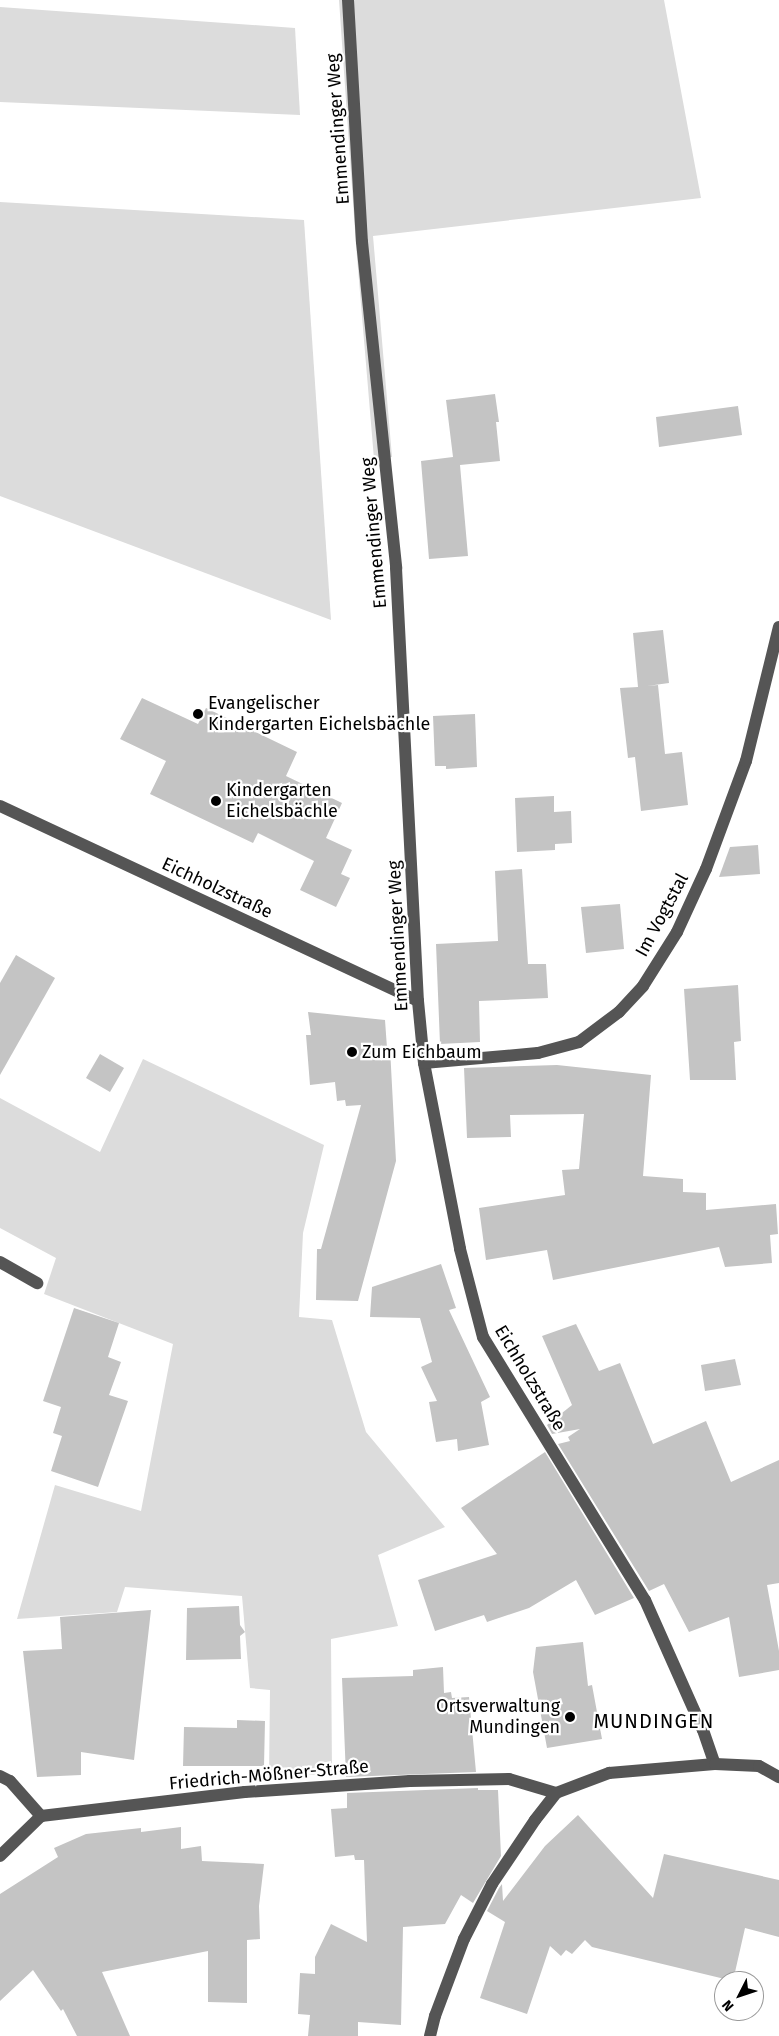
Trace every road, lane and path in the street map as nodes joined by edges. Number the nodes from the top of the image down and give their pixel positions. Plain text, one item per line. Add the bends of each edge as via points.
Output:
1 (348, 0) edge
2 (779, 627) edge
3 (0, 806) edge
4 (418, 1001) junction
5 (424, 1063) junction
6 (0, 1262) edge
7 (37, 1282) dead end
8 (715, 1764) junction
9 (0, 1776) edge
10 (779, 1777) edge
11 (556, 1793) junction
12 (41, 1816) junction
13 (0, 1856) edge
14 (430, 2036) edge

1 - 4 street, Emmendinger Weg via 362,242 396,568
2 - 5 street, Im Vogtstal via 746,761 706,869 676,932 643,986 620,1012 579,1042 538,1053
3 - 4 street, Eichholzstraße
4 - 5 street, Emmendinger Weg
5 - 8 street, Eichholzstraße via 460,1249 483,1337 646,1600
6 - 7 street
8 - 10 street via 759,1766
8 - 11 street via 609,1774
9 - 12 street via 10,1781
11 - 12 street, Friedrich-Mößner-Straße via 509,1779 410,1781 245,1792
11 - 14 street via 492,1884 468,1931
12 - 13 street

